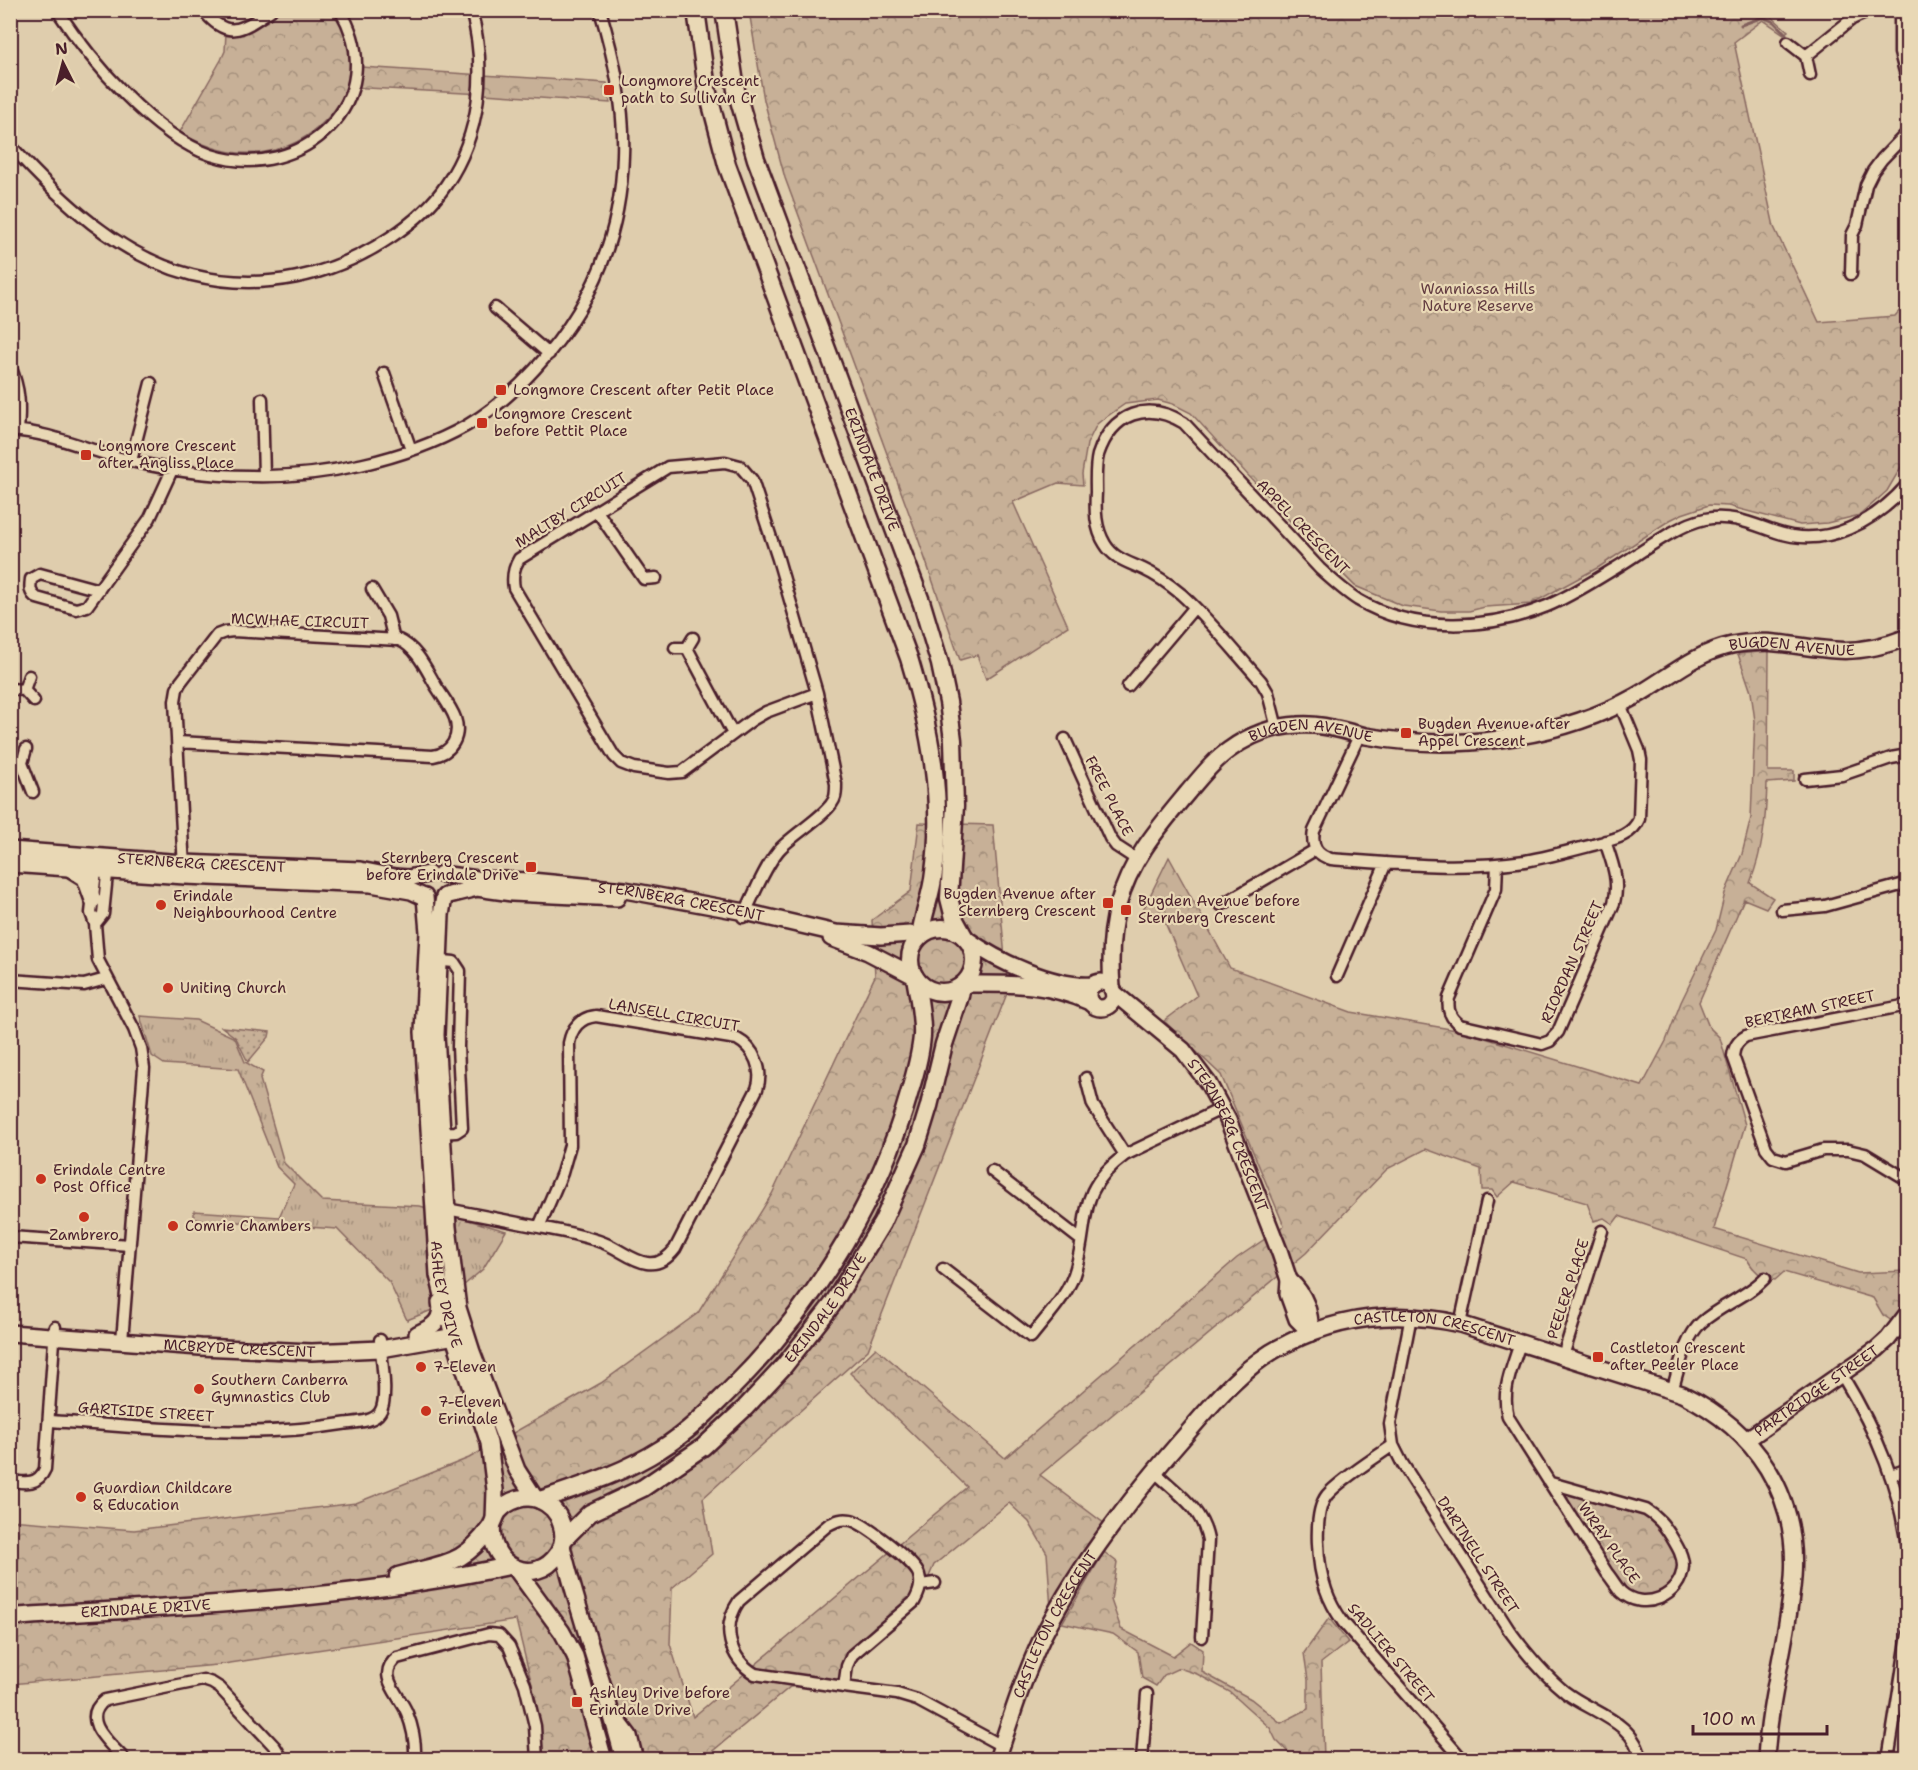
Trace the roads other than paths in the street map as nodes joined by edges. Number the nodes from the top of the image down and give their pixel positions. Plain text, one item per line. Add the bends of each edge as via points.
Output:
1 (57, 10) edge
2 (203, 10) edge
3 (272, 10) edge
4 (340, 10) edge
5 (471, 10) edge
6 (600, 10) edge
7 (696, 10) edge
8 (717, 10) edge
9 (724, 10) edge
10 (1872, 10) edge
11 (1900, 10) edge
12 (1788, 42) dead end
13 (1806, 56) junction
14 (1810, 75) dead end
15 (1908, 83) edge
16 (1908, 132) edge
17 (10, 145) edge
18 (756, 159) junction
19 (1851, 274) dead end
20 (495, 308) dead end
21 (549, 354) junction
22 (10, 366) edge
23 (384, 374) dead end
24 (151, 383) dead end
25 (262, 399) dead end
26 (14, 431) edge
27 (411, 450) junction
28 (130, 461) junction
29 (172, 470) junction
30 (264, 476) junction
31 (1908, 484) edge
32 (597, 511) junction
33 (656, 578) dead end
34 (644, 579) junction
35 (639, 589) dead end
36 (99, 590) junction
37 (372, 590) dead end
38 (1194, 608) junction
39 (1908, 637) edge
40 (693, 638) dead end
41 (394, 640) junction
42 (675, 648) dead end
43 (687, 648) junction
44 (29, 676) dead end
45 (1128, 686) dead end
46 (10, 689) edge
47 (24, 690) junction
48 (817, 693) junction
49 (34, 701) dead end
50 (1620, 704) junction
51 (1277, 728) junction
52 (733, 734) junction
53 (1360, 734) junction
54 (1065, 739) dead end
55 (178, 742) junction
56 (27, 749) dead end
57 (1908, 755) edge
58 (16, 763) edge
59 (1805, 779) dead end
60 (33, 792) dead end
61 (1605, 841) junction
62 (10, 850) edge
63 (1315, 850) junction
64 (1136, 859) junction
65 (1386, 863) junction
66 (10, 864) edge
67 (103, 864) junction
68 (1497, 864) junction
69 (69, 868) junction
70 (185, 869) junction
71 (434, 874) junction
72 (1908, 883) edge
73 (424, 897) junction
74 (444, 897) junction
75 (93, 900) junction
76 (664, 900) junction
77 (1221, 905) dead end
78 (1782, 910) dead end
79 (744, 915) junction
80 (95, 924) junction
81 (920, 936) junction
82 (966, 939) junction
83 (1110, 957) junction
84 (433, 960) junction
85 (1337, 976) dead end
86 (914, 977) junction
87 (106, 979) junction
88 (10, 980) edge
89 (962, 984) junction
90 (1094, 984) junction
91 (1111, 995) junction
92 (1090, 1002) junction
93 (1908, 1005) edge
94 (1086, 1078) dead end
95 (1222, 1108) junction
96 (434, 1133) junction
97 (1125, 1155) junction
98 (992, 1171) dead end
99 (1908, 1180) edge
100 (1487, 1201) dead end
101 (440, 1208) junction
102 (539, 1227) junction
103 (1602, 1231) dead end
104 (10, 1237) edge
105 (1081, 1240) junction
106 (130, 1245) junction
107 (944, 1269) dead end
108 (444, 1272) junction
109 (1765, 1278) dead end
110 (1908, 1313) edge
111 (1411, 1316) junction
112 (1303, 1317) junction
113 (10, 1324) edge
114 (1336, 1324) junction
115 (1460, 1324) junction
116 (459, 1331) junction
117 (55, 1332) junction
118 (10, 1333) edge
119 (1311, 1333) junction
120 (122, 1336) junction
121 (420, 1338) junction
122 (1288, 1342) junction
123 (1520, 1343) junction
124 (380, 1344) junction
125 (1563, 1356) junction
126 (1842, 1375) junction
127 (465, 1376) junction
128 (1672, 1391) junction
129 (493, 1405) junction
130 (480, 1419) junction
131 (49, 1421) junction
132 (1746, 1440) junction
133 (1393, 1445) junction
134 (1908, 1469) edge
135 (1155, 1472) junction
136 (1891, 1474) junction
137 (10, 1481) edge
138 (1551, 1483) junction
139 (537, 1499) junction
140 (493, 1523) junction
141 (563, 1542) junction
142 (1908, 1557) edge
143 (512, 1568) junction
144 (935, 1583) dead end
145 (921, 1585) junction
146 (283, 1598) junction
147 (10, 1617) edge
148 (1908, 1634) edge
149 (1202, 1637) dead end
150 (844, 1687) junction
151 (1147, 1695) dead end
152 (613, 1715) junction
153 (1000, 1753) edge
154 (635, 1759) edge
155 (125, 1760) edge
156 (283, 1760) edge
157 (416, 1760) edge
158 (537, 1760) edge
159 (604, 1760) edge
160 (624, 1760) edge
161 (1142, 1760) edge
162 (1463, 1760) edge
163 (1641, 1760) edge
164 (1766, 1760) edge
165 (1888, 1760) edge

1 - 4 street via 116,84 175,136 213,156 254,161 302,147 335,124 345,110 356,66 350,30
2 - 3 street via 215,24 229,30 243,28
5 - 17 street via 479,82 473,127 459,163 431,204 401,230 331,269 270,282 238,282 176,270 146,258 103,232
6 - 21 street via 621,102 621,189 606,256 593,287
7 - 81 main road, ERINDALE DRIVE via 707,89 727,165 890,603 920,696 934,767 938,824 934,874
8 - 18 main road via 731,91
9 - 18 main road, ERINDALE DRIVE via 736,90
10 - 13 street via 1852,19
11 - 15 street via 1900,53
12 - 13 street
13 - 14 street
16 - 19 street via 1882,159 1866,185 1852,235
18 - 82 main road, ERINDALE DRIVE via 938,654 948,702 955,773 948,898
20 - 21 street
21 - 27 street via 486,413 449,435
22 - 26 street via 20,399
23 - 27 street
24 - 28 street
25 - 30 street
26 - 28 street via 54,436
27 - 30 street via 323,471
28 - 29 street
29 - 30 street
29 - 36 street via 150,518
31 - 38 street, APPEL CRESCENT via 1892,503 1843,532 1788,536 1730,518 1704,519 1545,607 1486,622 1425,622 1381,611 1338,586 1184,423 1158,411 1144,411 1124,418 1104,440 1096,463 1097,526 1115,555 1162,579
32 - 34 street
32 - 48 street, MALTBY CIRCUIT via 668,467 725,462 744,469 752,480 778,559
32 - 52 street, MALTBY CIRCUIT via 519,559 512,580 614,756 633,768 678,773
33 - 34 street
34 - 35 street
36 - 36 street via 87,606 76,609 37,598 30,587 31,579 40,574
37 - 41 street, MCWHAE CIRCUIT via 388,616
38 - 45 street
38 - 51 street, APPEL CRESCENT via 1261,681
39 - 50 street, BUGDEN AVENUE via 1852,650 1770,642 1730,645 1699,656
40 - 43 street
41 - 55 street, MCWHAE CIRCUIT via 225,632 210,642 177,690
41 - 55 street via 413,649 454,715 457,745 441,755
42 - 43 street
43 - 52 street
44 - 47 street
46 - 47 street
47 - 49 street
48 - 52 street, MALTBY CIRCUIT via 766,712
48 - 79 street, MALTBY CIRCUIT via 836,784 835,797 829,807 776,853
50 - 53 street, BUGDEN AVENUE via 1544,731 1500,739 1432,743
50 - 61 street via 1641,760 1639,819 1629,833
51 - 53 street, BUGDEN AVENUE via 1322,725
51 - 64 street, BUGDEN AVENUE via 1248,738 1212,764
53 - 63 street via 1314,831
54 - 64 street, FREE PLACE via 1110,838
55 - 70 street, MCWHAE CIRCUIT
56 - 58 street
57 - 59 street via 1842,775
58 - 60 street
61 - 68 street via 1552,856
61 - 68 street, RIORDAN STREET via 1617,880 1614,903 1558,1032 1542,1044 1460,1025 1448,1010 1449,998 1496,889
62 - 67 street, STERNBERG CRESCENT
63 - 65 street via 1331,860
63 - 77 street
64 - 83 street, BUGDEN AVENUE via 1118,904
65 - 68 street
65 - 85 street
66 - 69 street, STERNBERG CRESCENT
67 - 69 street, STERNBERG CRESCENT
67 - 70 street, STERNBERG CRESCENT
67 - 75 street
67 - 80 street via 103,914
69 - 75 street via 85,878
70 - 71 street, STERNBERG CRESCENT via 360,870 408,878
70 - 73 street, STERNBERG CRESCENT via 371,884
71 - 73 street via 424,876 420,884
71 - 74 street via 448,884
71 - 76 street, STERNBERG CRESCENT via 595,887
72 - 78 street via 1825,906
73 - 74 street via 432,901
73 - 84 street, ASHLEY DRIVE
74 - 76 street, STERNBERG CRESCENT via 477,888 512,894
74 - 84 street, ASHLEY DRIVE
75 - 80 street
76 - 79 street, STERNBERG CRESCENT
79 - 81 street, STERNBERG CRESCENT via 836,933
79 - 86 street, STERNBERG CRESCENT via 852,945
80 - 87 street via 98,960
81 - 82 main road via 943,927
81 - 86 main road via 910,959
82 - 89 main road via 974,960 971,973
82 - 90 street via 992,955 1048,978 1071,985
83 - 90 street, BUGDEN AVENUE
83 - 91 street, BUGDEN AVENUE
84 - 96 street, ASHLEY DRIVE
84 - 96 street via 454,962 460,971 462,1128
86 - 89 main road via 934,991 951,990
86 - 139 main road, ERINDALE DRIVE via 922,1036 900,1124 860,1215 807,1300 741,1379 663,1448 609,1476
87 - 88 street via 84,985
87 - 106 street via 134,1029 143,1058
89 - 92 street via 1036,986
89 - 141 main road, ERINDALE DRIVE via 917,1145 882,1223 832,1305 784,1366 703,1447 643,1488 590,1513
90 - 91 street via 1103,982
90 - 92 street via 1089,991
91 - 92 street via 1099,1008
91 - 95 street, STERNBERG CRESCENT via 1183,1050
93 - 99 street, BERTRAM STREET via 1746,1036 1735,1046 1733,1056 1773,1157 1786,1161 1823,1150 1848,1149 1873,1158
94 - 97 street via 1093,1105
95 - 97 street
95 - 112 street, STERNBERG CRESCENT via 1278,1247 1289,1280 1288,1294
96 - 101 street, ASHLEY DRIVE
97 - 105 street via 1111,1165 1090,1195
98 - 105 street
100 - 115 street
101 - 102 street, LANSELL CIRCUIT
101 - 108 street, ASHLEY DRIVE
102 - 102 street, LANSELL CIRCUIT via 568,1155 569,1043 576,1025 596,1016 745,1043 760,1075 757,1089 668,1257 659,1262 644,1262 605,1243
103 - 125 street, PEELER PLACE
104 - 106 street
105 - 107 street via 1069,1286 1031,1337
106 - 120 street
108 - 116 street, ASHLEY DRIVE via 458,1308
108 - 121 street via 438,1321
109 - 128 street via 1702,1322 1694,1332
110 - 126 street, PARTRIDGE STREET via 1888,1339
111 - 114 street, CASTLETON CRESCENT via 1374,1316
111 - 115 street, CASTLETON CRESCENT
111 - 133 street, DARTNELL STREET via 1390,1424
112 - 114 street
112 - 119 street, STERNBERG CRESCENT
112 - 122 street
113 - 117 street, MCBRYDE CRESCENT
114 - 119 street, CASTLETON CRESCENT
115 - 123 street, CASTLETON CRESCENT
116 - 121 street, MCBRYDE CRESCENT
116 - 127 street, ASHLEY DRIVE
116 - 129 street, ASHLEY DRIVE
117 - 118 street, MCBRYDE CRESCENT
117 - 120 street, MCBRYDE CRESCENT
117 - 131 street
119 - 122 street, CASTLETON CRESCENT
120 - 124 street, MCBRYDE CRESCENT via 279,1348
121 - 124 street, MCBRYDE CRESCENT
121 - 127 street via 447,1352
122 - 135 street, CASTLETON CRESCENT via 1226,1390
123 - 125 street, CASTLETON CRESCENT
123 - 138 street, WRAY PLACE via 1504,1402 1508,1417
124 - 131 street, GARTSIDE STREET via 384,1399 380,1412 371,1419 255,1432
125 - 128 street, CASTLETON CRESCENT
126 - 132 street, PARTRIDGE STREET
126 - 136 street via 1863,1410
127 - 130 street, ASHLEY DRIVE
128 - 132 street, CASTLETON CRESCENT via 1721,1416
129 - 130 street
129 - 139 street, ASHLEY DRIVE via 517,1470
130 - 140 street, ASHLEY DRIVE via 489,1443 495,1490
131 - 137 street via 42,1475 32,1482
132 - 164 street, CASTLETON CRESCENT via 1768,1468 1779,1491 1793,1552
133 - 162 street, SADLIER STREET via 1324,1500 1319,1521 1320,1569 1343,1622
133 - 163 street, DARTNELL STREET via 1527,1654 1567,1693 1623,1727 1636,1741
134 - 136 street
135 - 149 street via 1196,1510 1205,1527 1208,1540
135 - 153 street, CASTLETON CRESCENT via 1059,1608 1018,1695
136 - 142 street
138 - 138 street, WRAY PLACE via 1620,1590 1637,1601 1649,1602 1666,1596 1676,1586 1683,1567 1681,1553 1660,1519 1646,1510
139 - 140 main road via 515,1500 506,1505
139 - 141 main road via 559,1516
140 - 143 main road via 493,1546
140 - 146 main road, ERINDALE DRIVE via 473,1547 446,1563
141 - 143 main road via 548,1564 537,1569
141 - 152 street via 569,1576
143 - 146 main road, ERINDALE DRIVE
143 - 159 street via 562,1632 575,1656
144 - 145 street
145 - 150 street via 914,1602 852,1655
145 - 150 street via 913,1564 862,1525 848,1519 837,1520 732,1610 729,1633 734,1654 746,1668 766,1677
146 - 147 main road, ERINDALE DRIVE
148 - 165 street
150 - 153 street via 917,1700
151 - 161 street
152 - 154 street via 629,1737
152 - 160 street
155 - 156 street via 99,1732 95,1723 98,1705 105,1700 204,1680 220,1688
157 - 158 street via 412,1727 390,1686 390,1666 397,1658 489,1634 499,1635 510,1646 525,1685 535,1726

